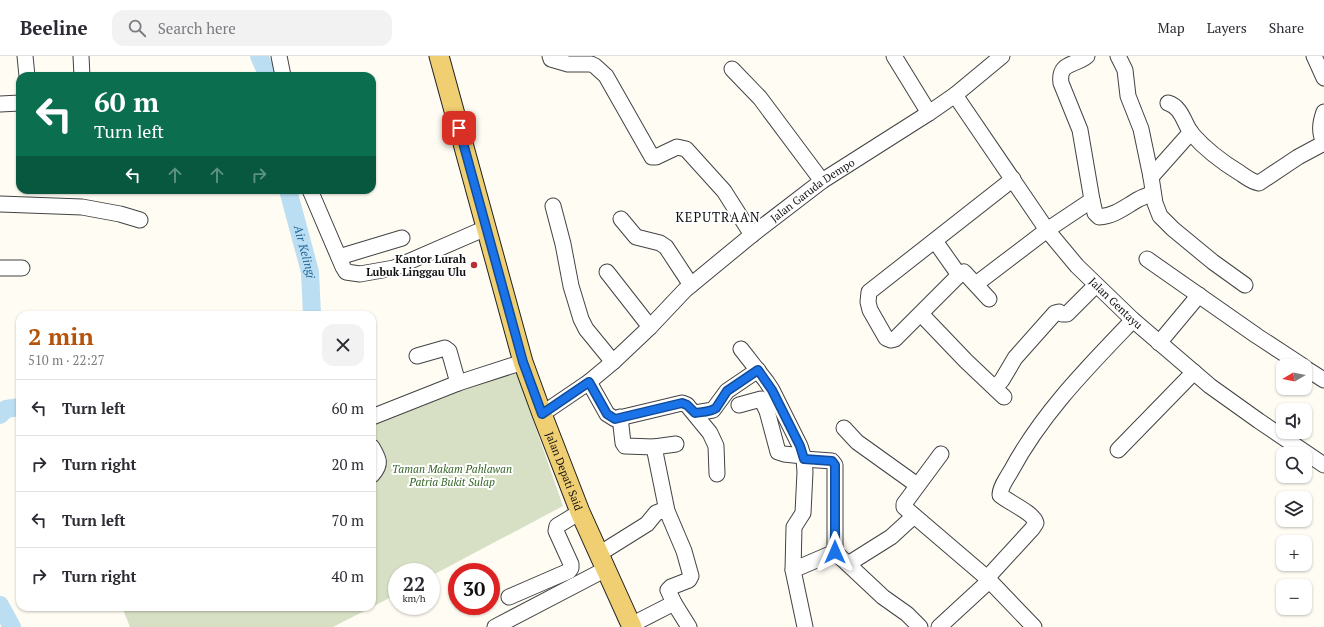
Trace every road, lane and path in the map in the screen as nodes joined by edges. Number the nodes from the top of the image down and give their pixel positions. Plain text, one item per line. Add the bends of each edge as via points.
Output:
1 (25, 56) edge
2 (81, 56) edge
3 (279, 56) edge
4 (439, 56) edge
5 (550, 56) edge
6 (894, 56) edge
7 (1002, 56) edge
8 (1087, 56) edge
9 (1118, 56) edge
10 (1314, 56) edge
11 (732, 69) dead end
12 (27, 72) edge
13 (82, 72) edge
14 (282, 72) edge
15 (1324, 78) edge
16 (955, 95) junction
17 (16, 103) edge
18 (1168, 103) dead end
19 (0, 104) edge
20 (1324, 112) edge
21 (929, 113) junction
22 (1191, 132) junction
23 (1324, 143) edge
24 (1151, 177) junction
25 (1013, 179) junction
26 (822, 181) junction
27 (1153, 193) junction
28 (312, 194) edge
29 (1092, 200) junction
30 (0, 204) edge
31 (553, 206) dead end
32 (621, 219) dead end
33 (140, 220) dead end
34 (486, 228) junction
35 (1048, 230) junction
36 (752, 235) junction
37 (402, 238) dead end
38 (935, 241) junction
39 (339, 257) junction
40 (1147, 259) dead end
41 (0, 268) edge
42 (22, 268) dead end
43 (607, 272) dead end
44 (959, 275) junction
45 (976, 284) junction
46 (691, 285) junction
47 (1096, 285) junction
48 (1245, 285) dead end
49 (1199, 295) junction
50 (989, 299) dead end
51 (921, 314) junction
52 (1133, 320) junction
53 (650, 327) junction
54 (1160, 343) junction
55 (741, 349) dead end
56 (417, 356) dead end
57 (1292, 359) edge
58 (523, 362) junction
59 (613, 362) junction
60 (758, 370) junction
61 (1194, 372) junction
62 (1312, 372) edge
63 (1324, 380) edge
64 (589, 382) junction
65 (458, 383) junction
66 (766, 394) junction
67 (739, 405) dead end
68 (695, 413) junction
69 (542, 414) junction
70 (376, 415) edge
71 (620, 417) junction
72 (844, 428) dead end
73 (676, 444) dead end
74 (654, 447) junction
75 (1118, 450) dead end
76 (376, 454) edge
77 (941, 454) dead end
78 (804, 458) junction
79 (1324, 465) edge
80 (376, 470) edge
81 (717, 474) dead end
82 (917, 485) junction
83 (667, 511) junction
84 (580, 512) junction
85 (914, 516) junction
86 (835, 552) junction
87 (602, 561) junction
88 (848, 564) junction
89 (794, 570) junction
90 (988, 579) junction
91 (509, 597) dead end
92 (674, 603) junction
93 (631, 626) edge
94 (495, 627) edge
95 (688, 627) edge
96 (805, 627) edge
97 (920, 627) edge
98 (939, 627) edge
99 (1034, 627) edge

1 - 12 street
2 - 13 street
3 - 14 street
4 - 34 main road, Jalan Depati Said
5 - 36 street via 551,59 568,64 591,64 606,76 652,157 677,147 686,149 724,191
6 - 21 street
7 - 16 street, Jalan Garuda Dempo
8 - 29 street via 1064,68 1060,71 1060,76 1079,125
9 - 24 street via 1125,70 1128,96 1141,129
10 - 15 street
11 - 26 street via 760,98
16 - 21 street, Jalan Garuda Dempo
16 - 25 street, Jalan Gentayu
17 - 19 street
18 - 22 street via 1180,112
20 - 23 street via 1320,124
21 - 26 street, Jalan Garuda Dempo
22 - 23 street via 1206,149 1225,164 1259,184 1298,157
22 - 24 street
24 - 27 street
25 - 35 street, Jalan Gentayu
25 - 38 street
26 - 36 street, Jalan Garuda Dempo
27 - 29 street via 1121,211 1104,217 1099,217 1095,213
27 - 48 street via 1154,203 1165,221 1213,262
28 - 39 street
29 - 35 street
30 - 33 street via 82,207
31 - 59 street via 581,319
32 - 46 street via 636,236 666,247
34 - 39 street via 394,268 353,274 346,272
34 - 58 main road, Jalan Depati Said
35 - 45 street
35 - 47 street, Jalan Gentayu
36 - 46 street, Jalan Garuda Dempo
37 - 39 street
38 - 44 street
38 - 51 street via 869,292 868,296 870,310 886,338 891,340
40 - 49 street
41 - 42 street
43 - 53 street
44 - 45 street via 964,272
44 - 51 street
45 - 50 street
46 - 53 street, Jalan Garuda Dempo
47 - 51 street via 1067,314 1055,313 1015,358 1002,380 999,393
47 - 52 street, Jalan Gentayu
49 - 54 street
49 - 57 street
52 - 54 street, Jalan Gentayu
52 - 90 street via 1045,417 1015,462 1000,495 1029,515 1036,523
53 - 59 street, Jalan Garuda Dempo
54 - 61 street, Jalan Gentayu
55 - 60 street
56 - 65 street via 445,348 449,351
58 - 65 street
58 - 69 main road, Jalan Depati Said
59 - 64 street, Jalan Garuda Dempo
60 - 66 street
60 - 68 street via 727,391 713,410
61 - 75 street
61 - 79 street, Jalan Gentayu via 1210,386
62 - 63 street
64 - 69 street, Jalan Garuda Dempo
64 - 71 street via 607,414 615,419
65 - 70 street
66 - 67 street
66 - 78 street via 800,446
66 - 78 street via 767,411 778,452
68 - 71 street via 682,403
68 - 81 street via 716,446
69 - 84 main road, Jalan Depati Said
71 - 74 street via 625,446
72 - 82 street via 857,442
73 - 74 street
74 - 83 street
76 - 80 street
77 - 82 street
78 - 86 street via 832,461 835,465
78 - 89 street via 803,513 794,527
82 - 85 street via 904,506
83 - 87 street via 661,510 656,513 647,524
83 - 92 street via 684,551 691,576 689,580 669,589
84 - 87 main road, Jalan Depati Said
84 - 91 street via 556,528 571,564 569,571
85 - 88 street via 891,537
85 - 90 street
86 - 88 street
86 - 89 street
87 - 93 main road, Jalan Depati Said
87 - 94 street
88 - 97 street
89 - 96 street
90 - 98 street
90 - 99 street
92 - 93 street
92 - 95 street

